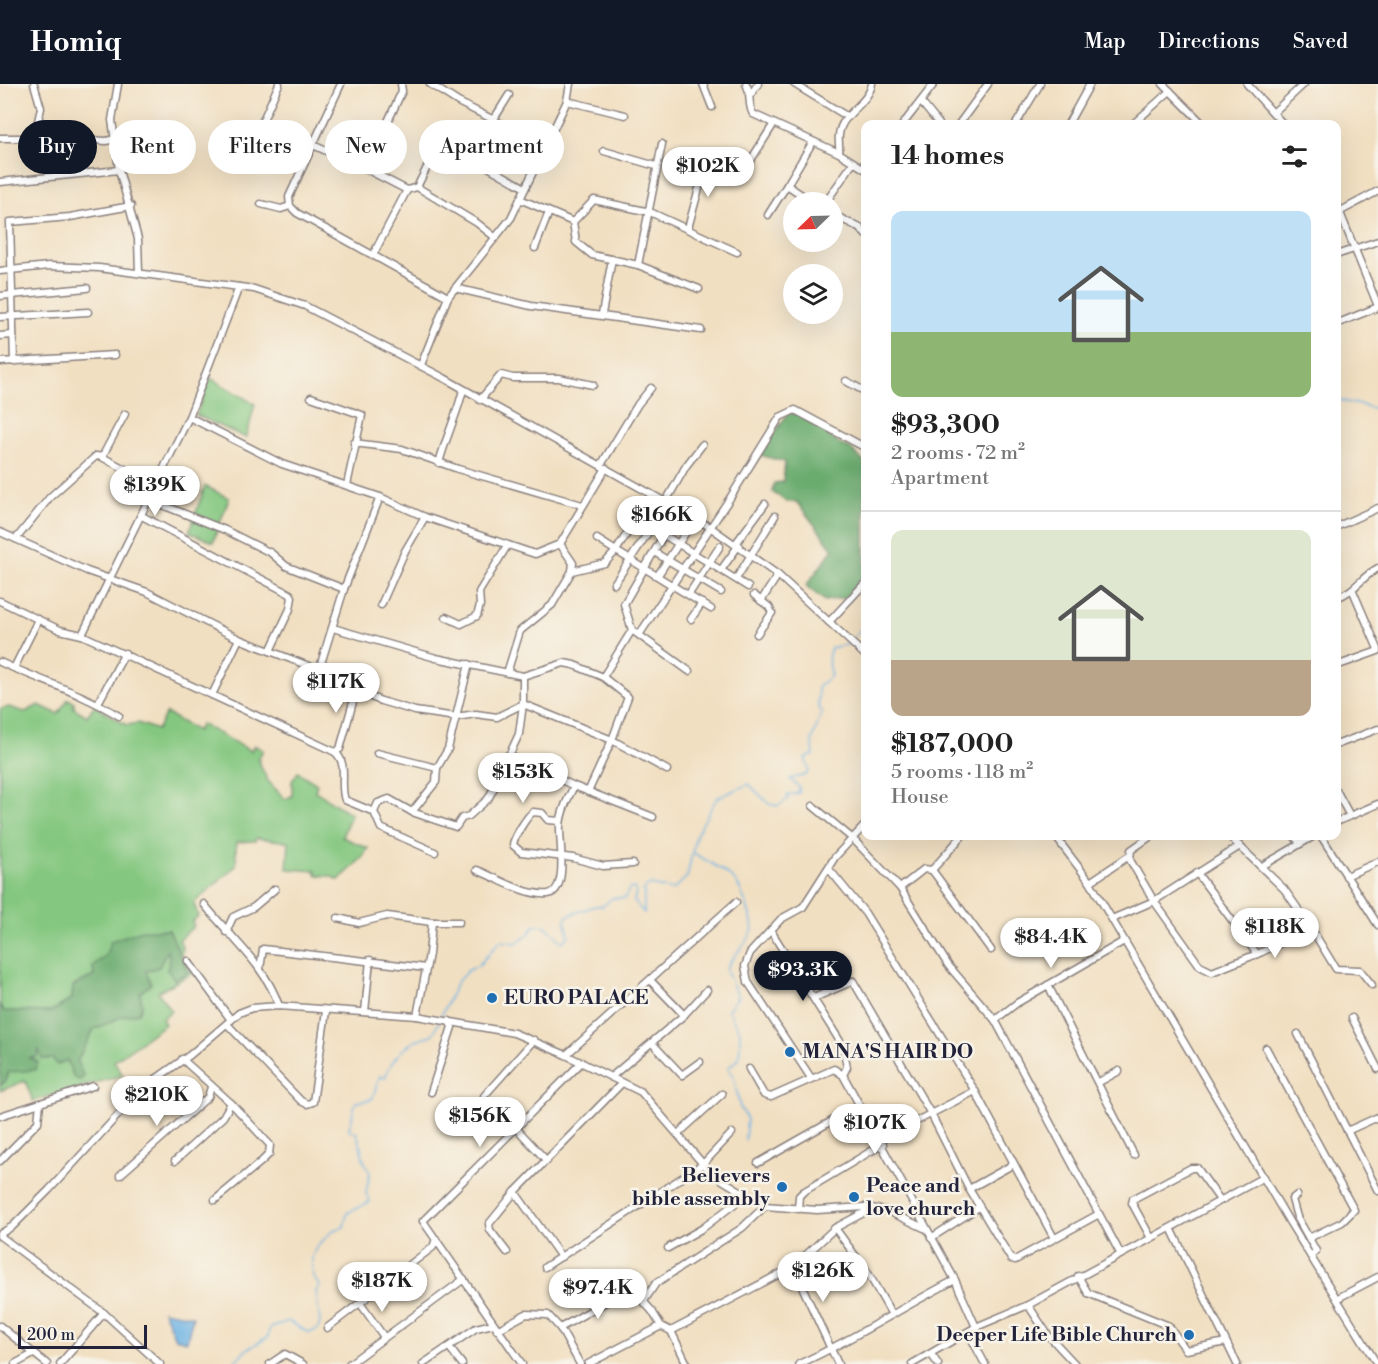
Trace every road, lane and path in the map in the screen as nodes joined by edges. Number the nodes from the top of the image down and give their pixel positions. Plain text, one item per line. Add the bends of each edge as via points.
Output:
1 (34, 84) edge
2 (118, 84) edge
3 (279, 84) edge
4 (341, 84) edge
5 (401, 84) edge
6 (430, 84) edge
7 (570, 84) edge
8 (703, 84) edge
9 (746, 84) edge
10 (758, 84) edge
11 (794, 84) edge
12 (871, 84) edge
13 (933, 84) edge
14 (988, 84) edge
15 (1040, 84) edge
16 (1090, 84) edge
17 (1163, 84) edge
18 (1247, 84) edge
19 (1304, 84) edge
20 (1170, 91) junction
21 (751, 94) junction
22 (509, 95) dead end
23 (567, 101) junction
24 (921, 102) junction
25 (712, 107) dead end
26 (1274, 112) junction
27 (625, 115) dead end
28 (848, 117) junction
29 (494, 119) joint
30 (38, 120) edge
31 (112, 120) edge
32 (263, 120) edge
33 (389, 120) edge
34 (558, 120) edge
35 (906, 120) edge
36 (936, 120) edge
37 (962, 120) edge
38 (1018, 120) edge
39 (1070, 120) edge
40 (1137, 120) edge
41 (1199, 120) edge
42 (1280, 120) edge
43 (773, 125) junction
44 (0, 138) edge
45 (18, 138) edge
46 (812, 143) junction
47 (662, 144) dead end
48 (313, 145) joint
49 (325, 150) edge
50 (604, 151) dead end
51 (839, 153) junction
52 (706, 163) dead end
53 (853, 163) junction
54 (656, 166) junction
55 (861, 167) edge
56 (109, 171) edge
57 (744, 171) dead end
58 (120, 174) edge
59 (300, 174) edge
60 (376, 174) edge
61 (424, 174) edge
62 (500, 174) edge
63 (532, 174) edge
64 (0, 182) edge
65 (787, 185) junction
66 (417, 187) junction
67 (525, 188) junction
68 (406, 190) junction
69 (1378, 191) edge
70 (797, 192) edge
71 (833, 192) edge
72 (520, 199) junction
73 (261, 204) dead end
74 (131, 206) junction
75 (290, 206) junction
76 (1341, 211) joint
77 (549, 212) junction
78 (650, 212) junction
79 (768, 214) dead end
80 (843, 220) edge
81 (573, 222) junction
82 (688, 228) junction
83 (861, 229) edge
84 (496, 238) junction
85 (1378, 241) edge
86 (535, 248) dead end
87 (1357, 249) junction
88 (736, 252) dead end
89 (374, 254) junction
90 (1341, 254) edge
91 (612, 260) junction
92 (638, 265) junction
93 (10, 270) junction
94 (0, 271) edge
95 (139, 273) junction
96 (239, 286) junction
97 (87, 288) dead end
98 (455, 288) junction
99 (699, 289) dead end
100 (1375, 290) edge
101 (11, 295) junction
102 (0, 296) edge
103 (448, 297) junction
104 (1378, 306) edge
105 (88, 312) dead end
106 (602, 314) junction
107 (12, 316) junction
108 (0, 317) edge
109 (1341, 322) edge
110 (701, 330) dead end
111 (0, 336) edge
112 (13, 336) junction
113 (115, 354) dead end
114 (0, 362) edge
115 (14, 362) junction
116 (421, 365) junction
117 (846, 381) dead end
118 (593, 385) dead end
119 (651, 388) dead end
120 (463, 390) junction
121 (861, 390) edge
122 (311, 397) dead end
123 (480, 400) junction
124 (125, 414) dead end
125 (189, 417) junction
126 (354, 443) junction
127 (702, 445) dead end
128 (861, 445) edge
129 (102, 457) junction
130 (439, 462) junction
131 (603, 466) junction
132 (347, 485) junction
133 (157, 486) junction
134 (651, 495) junction
135 (380, 497) junction
136 (150, 500) junction
137 (666, 504) junction
138 (765, 504) dead end
139 (582, 505) junction
140 (1378, 508) edge
141 (678, 510) junction
142 (142, 516) junction
143 (775, 516) dead end
144 (425, 517) junction
145 (1341, 523) edge
146 (711, 527) junction
147 (0, 532) edge
148 (686, 532) dead end
149 (664, 535) junction
150 (16, 538) junction
151 (597, 540) dead end
152 (560, 544) junction
153 (678, 544) junction
154 (738, 544) junction
155 (507, 546) junction
156 (720, 546) dead end
157 (616, 551) junction
158 (654, 552) junction
159 (693, 553) junction
160 (751, 554) junction
161 (630, 559) junction
162 (668, 560) junction
163 (709, 563) junction
164 (644, 567) junction
165 (1378, 568) edge
166 (682, 569) junction
167 (721, 570) junction
168 (572, 571) junction
169 (658, 575) junction
170 (778, 575) junction
171 (112, 578) junction
172 (699, 579) junction
173 (736, 579) junction
174 (614, 584) dead end
175 (673, 584) junction
176 (748, 587) dead end
177 (861, 587) edge
178 (344, 589) junction
179 (1353, 591) junction
180 (721, 592) dead end
181 (688, 594) junction
182 (754, 595) dead end
183 (1341, 596) edge
184 (0, 601) edge
185 (761, 601) junction
186 (702, 603) junction
187 (381, 605) dead end
188 (711, 609) dead end
189 (446, 616) dead end
190 (692, 619) dead end
191 (38, 620) junction
192 (829, 622) junction
193 (333, 628) junction
194 (632, 630) junction
195 (757, 634) dead end
196 (82, 635) junction
197 (639, 635) junction
198 (240, 639) junction
199 (1378, 650) edge
200 (270, 651) junction
201 (861, 651) edge
202 (125, 653) junction
203 (0, 662) edge
204 (469, 664) junction
205 (1341, 664) edge
206 (14, 668) junction
207 (319, 670) junction
208 (689, 671) dead end
209 (507, 673) junction
210 (523, 676) junction
211 (603, 677) junction
212 (356, 691) junction
213 (212, 695) junction
214 (98, 703) junction
215 (523, 705) junction
216 (119, 716) dead end
217 (456, 717) junction
218 (1378, 729) edge
219 (612, 740) junction
220 (1341, 743) edge
221 (338, 753) junction
222 (377, 753) dead end
223 (508, 755) junction
224 (437, 768) junction
225 (667, 770) dead end
226 (574, 786) junction
227 (588, 792) junction
228 (1341, 799) edge
229 (1378, 804) edge
230 (813, 806) dead end
231 (374, 812) junction
232 (412, 812) junction
233 (1350, 816) junction
234 (653, 818) dead end
235 (1341, 820) edge
236 (560, 821) junction
237 (861, 830) edge
238 (853, 839) junction
239 (958, 840) edge
240 (1058, 840) edge
241 (1144, 840) edge
242 (1233, 840) edge
243 (1297, 840) edge
244 (1306, 840) edge
245 (1324, 840) edge
246 (1300, 843) junction
247 (1240, 846) junction
248 (435, 852) dead end
249 (562, 856) junction
250 (1129, 856) junction
251 (1378, 862) edge
252 (633, 864) dead end
253 (1262, 866) junction
254 (830, 869) junction
255 (477, 870) dead end
256 (932, 870) junction
257 (1197, 873) junction
258 (1346, 876) junction
259 (1090, 882) junction
260 (900, 888) junction
261 (275, 889) dead end
262 (1154, 901) junction
263 (736, 903) dead end
264 (204, 904) dead end
265 (338, 918) dead end
266 (1112, 919) junction
267 (432, 922) junction
268 (459, 922) dead end
269 (1308, 923) junction
270 (1378, 925) edge
271 (771, 931) junction
272 (226, 932) junction
273 (1124, 942) junction
274 (991, 950) dead end
275 (1257, 954) junction
276 (370, 960) junction
277 (188, 962) dead end
278 (426, 968) junction
279 (260, 969) junction
280 (650, 980) junction
281 (1048, 985) junction
282 (1372, 985) dead end
283 (707, 990) dead end
284 (814, 998) junction
285 (279, 1006) junction
286 (326, 1011) junction
287 (365, 1012) junction
288 (684, 1015) junction
289 (417, 1016) junction
290 (1352, 1018) dead end
291 (995, 1020) junction
292 (449, 1021) junction
293 (229, 1022) junction
294 (1298, 1034) dead end
295 (534, 1040) junction
296 (652, 1043) junction
297 (1266, 1048) dead end
298 (566, 1054) junction
299 (182, 1059) junction
300 (582, 1062) junction
301 (700, 1062) dead end
302 (749, 1069) dead end
303 (1378, 1069) edge
304 (1119, 1071) dead end
305 (843, 1075) junction
306 (611, 1077) junction
307 (811, 1078) junction
308 (1099, 1082) junction
309 (622, 1083) junction
310 (93, 1086) dead end
311 (211, 1087) junction
312 (975, 1091) junction
313 (431, 1092) dead end
314 (723, 1094) dead end
315 (484, 1096) dead end
316 (40, 1103) junction
317 (231, 1103) junction
318 (860, 1105) junction
319 (931, 1114) junction
320 (0, 1116) edge
321 (1378, 1117) edge
322 (517, 1129) junction
323 (1347, 1131) junction
324 (732, 1133) dead end
325 (678, 1134) junction
326 (881, 1142) junction
327 (1134, 1155) dead end
328 (0, 1161) edge
329 (175, 1161) dead end
330 (548, 1161) junction
331 (758, 1163) dead end
332 (703, 1164) junction
333 (1014, 1164) junction
334 (120, 1175) dead end
335 (1264, 1177) junction
336 (969, 1189) junction
337 (1378, 1191) edge
338 (515, 1192) junction
339 (746, 1195) junction
340 (1297, 1195) dead end
341 (215, 1200) dead end
342 (1220, 1200) junction
343 (765, 1206) junction
344 (979, 1207) junction
345 (872, 1208) junction
346 (798, 1209) junction
347 (1099, 1214) junction
348 (1297, 1217) junction
349 (1290, 1223) junction
350 (835, 1228) junction
351 (924, 1228) junction
352 (1171, 1228) junction
353 (0, 1235) edge
354 (1311, 1237) junction
355 (931, 1238) junction
356 (1054, 1238) junction
357 (1151, 1238) junction
358 (436, 1239) junction
359 (433, 1247) junction
360 (441, 1247) junction
361 (668, 1248) dead end
362 (507, 1252) dead end
363 (1120, 1253) junction
364 (1311, 1256) junction
365 (561, 1257) junction
366 (545, 1267) dead end
367 (793, 1267) junction
368 (1078, 1276) junction
369 (1378, 1277) edge
370 (464, 1279) junction
371 (955, 1280) junction
372 (1338, 1299) junction
373 (644, 1301) junction
374 (360, 1303) junction
375 (1028, 1305) junction
376 (104, 1313) junction
377 (891, 1313) junction
378 (0, 1326) edge
379 (661, 1326) junction
380 (495, 1327) junction
381 (976, 1327) junction
382 (327, 1328) dead end
383 (560, 1328) junction
384 (672, 1331) junction
385 (968, 1332) junction
386 (384, 1337) junction
387 (1226, 1342) junction
388 (449, 1347) junction
389 (832, 1350) junction
390 (35, 1353) junction
391 (931, 1354) junction
392 (15, 1364) edge
393 (47, 1364) edge
394 (60, 1364) edge
395 (160, 1364) edge
396 (270, 1364) edge
397 (303, 1364) edge
398 (349, 1364) edge
399 (423, 1364) edge
400 (462, 1364) edge
401 (522, 1364) edge
402 (580, 1364) edge
403 (588, 1364) edge
404 (687, 1364) edge
405 (799, 1364) edge
406 (838, 1364) edge
407 (912, 1364) edge
408 (938, 1364) edge
409 (985, 1364) edge
410 (1075, 1364) edge
411 (1237, 1364) edge
412 (1377, 1364) edge

1 - 30 street via 40,108
2 - 31 street
3 - 32 street
4 - 48 street
5 - 33 street via 402,91
6 - 29 street
7 - 23 street
8 - 25 street
9 - 21 street
10 - 21 street
11 - 28 street
12 - 28 street via 866,100
13 - 24 street
14 - 37 street
15 - 38 street
16 - 39 street
17 - 20 street
18 - 26 street
19 - 26 street
20 - 40 street
20 - 41 street
21 - 43 street via 749,108 753,114
22 - 29 street
23 - 27 street
23 - 34 street
24 - 35 street
24 - 36 street
26 - 42 street
28 - 51 street via 838,134
43 - 46 street
43 - 57 street
44 - 45 street
46 - 51 street
46 - 65 street
47 - 54 street
48 - 49 street
50 - 54 street
51 - 53 street
52 - 82 street
53 - 55 street
53 - 71 street
54 - 78 street
56 - 64 street
58 - 74 street
59 - 75 street via 289,197
60 - 68 street
61 - 66 street
62 - 67 street
63 - 67 street
65 - 70 street
65 - 79 street
66 - 68 street
66 - 84 street
67 - 72 street
68 - 89 street
69 - 76 street
72 - 77 street
72 - 84 street
73 - 75 street via 281,209
74 - 93 street via 10,222
74 - 95 street via 138,239
75 - 89 street
76 - 87 street
77 - 81 street
77 - 86 street
78 - 81 street via 594,200
78 - 82 street
78 - 92 street
80 - 83 street
81 - 91 street via 573,236 580,248
82 - 88 street
84 - 98 street
85 - 87 street
87 - 90 street
87 - 100 street
89 - 103 street
91 - 92 street
91 - 106 street
92 - 99 street
93 - 94 street
93 - 95 street via 49,266
93 - 101 street
95 - 96 street
96 - 116 street via 305,306
96 - 125 street
97 - 101 street
98 - 103 street
98 - 106 street via 531,306
100 - 104 street
101 - 102 street
101 - 107 street
103 - 116 street
104 - 109 street
105 - 107 street
106 - 110 street
107 - 108 street
107 - 112 street
111 - 112 street
112 - 115 street
113 - 115 street
114 - 115 street
116 - 120 street
117 - 121 street
118 - 123 street via 559,378 501,375
119 - 131 street
120 - 123 street
120 - 130 street via 458,415
122 - 126 street via 362,415
123 - 131 street
124 - 129 street
125 - 132 street via 282,464
125 - 133 street
126 - 130 street via 402,449
126 - 132 street
127 - 137 street
128 - 146 street via 795,410 787,413 770,431
129 - 133 street
129 - 150 street via 92,458 50,497
130 - 139 street
131 - 134 street
131 - 139 street
132 - 135 street
133 - 136 street
134 - 137 street
134 - 157 street
135 - 144 street
135 - 178 street
136 - 142 street
136 - 178 street via 225,530 271,553 286,566
137 - 141 street
137 - 161 street
138 - 154 street
139 - 152 street
140 - 145 street
141 - 146 street
141 - 149 street
142 - 171 street
142 - 200 street via 290,594 290,609
143 - 160 street
144 - 155 street
144 - 187 street
146 - 154 street
146 - 159 street
147 - 150 street
148 - 153 street
149 - 153 street
149 - 158 street
150 - 171 street via 87,571
151 - 157 street
152 - 155 street via 535,554
152 - 168 street via 573,563
153 - 159 street
153 - 162 street
154 - 160 street
154 - 167 street
155 - 189 street via 479,592 477,616 461,624
156 - 163 street
157 - 161 street
157 - 168 street via 604,563
158 - 162 street
158 - 164 street
159 - 163 street
159 - 166 street
160 - 170 street
160 - 173 street
161 - 164 street
161 - 174 street
162 - 166 street
162 - 169 street
163 - 167 street
163 - 172 street
164 - 169 street
164 - 194 street via 624,604
165 - 179 street
166 - 172 street
166 - 175 street
167 - 173 street
168 - 209 street via 552,605 520,631
169 - 175 street
170 - 185 street
170 - 192 street
171 - 196 street
171 - 198 street
172 - 180 street
172 - 181 street
173 - 176 street
175 - 181 street
175 - 197 street
177 - 192 street
178 - 193 street
179 - 183 street
179 - 199 street
181 - 186 street
182 - 185 street
184 - 191 street
185 - 195 street via 772,613
186 - 188 street
186 - 190 street
191 - 196 street
191 - 206 street
192 - 201 street
193 - 204 street
193 - 207 street
194 - 197 street
194 - 211 street
196 - 202 street
197 - 208 street
198 - 200 street
198 - 213 street
199 - 205 street
200 - 207 street
202 - 213 street
202 - 214 street
203 - 206 street
204 - 209 street
204 - 217 street
206 - 214 street
207 - 212 street
209 - 210 street
210 - 211 street via 564,663
210 - 215 street
211 - 219 street via 628,697
212 - 217 street via 414,711
212 - 221 street
213 - 221 street
214 - 216 street
215 - 217 street via 497,717
215 - 219 street
215 - 223 street via 519,734
217 - 224 street via 448,749
218 - 220 street
219 - 225 street
219 - 227 street
221 - 231 street via 347,804
222 - 224 street
223 - 226 street
223 - 232 street via 488,799 456,827
224 - 232 street via 436,782
226 - 227 street
226 - 236 street
227 - 234 street
228 - 233 street
229 - 233 street
230 - 238 street
231 - 232 street via 378,803 389,799
231 - 248 street via 381,828
233 - 235 street
236 - 249 street
236 - 249 street via 533,812 512,842 521,852
237 - 238 street
238 - 254 street via 835,857
238 - 260 street
239 - 256 street
240 - 259 street
241 - 250 street
242 - 247 street
243 - 246 street
244 - 246 street
245 - 258 street
246 - 253 street
247 - 253 street
247 - 257 street
249 - 252 street via 603,866
249 - 255 street via 558,887 549,894 532,892
250 - 259 street
250 - 262 street
251 - 258 street
253 - 269 street
254 - 271 street via 803,907 781,919
254 - 312 street via 865,913
256 - 260 street via 924,869
256 - 274 street
257 - 262 street
257 - 275 street
258 - 270 street
259 - 266 street
260 - 291 street via 942,957
261 - 272 street via 254,907 233,917
262 - 266 street
262 - 275 street via 1205,969 1215,972
263 - 280 street
264 - 272 street
265 - 267 street via 359,923 387,916
266 - 273 street
267 - 268 street
267 - 278 street
269 - 275 street
269 - 282 street via 1336,969 1360,970
271 - 284 street
271 - 307 street via 750,953 745,974
272 - 279 street
273 - 281 street
273 - 335 street
276 - 278 street
276 - 279 street via 263,949
276 - 287 street
277 - 293 street
278 - 289 street
279 - 285 street
280 - 288 street
280 - 298 street
281 - 291 street
281 - 308 street
283 - 288 street
284 - 305 street via 843,1046 847,1067
284 - 319 street via 853,981
285 - 286 street
285 - 293 street via 246,1010
286 - 287 street
286 - 293 street via 313,1102 307,1104
287 - 289 street
288 - 296 street
289 - 292 street
290 - 303 street
291 - 347 street
292 - 295 street
292 - 313 street via 452,1027
293 - 299 street
294 - 323 street
295 - 298 street
295 - 315 street
296 - 301 street via 682,1075
296 - 306 street
297 - 354 street via 1354,1210 1342,1222
298 - 300 street
299 - 311 street
299 - 353 street via 143,1088 49,1190
300 - 306 street
300 - 322 street
302 - 307 street via 764,1095 771,1097
304 - 308 street
305 - 307 street via 834,1069
305 - 318 street
306 - 309 street
308 - 327 street
309 - 325 street via 641,1092
309 - 330 street
310 - 316 street
311 - 317 street
311 - 334 street via 208,1097
312 - 319 street
312 - 333 street
314 - 325 street
316 - 320 street
316 - 328 street via 38,1122
317 - 329 street via 224,1117
317 - 341 street via 266,1139 269,1154
318 - 326 street
318 - 331 street
319 - 326 street
319 - 336 street
321 - 323 street
322 - 330 street
322 - 358 street via 424,1220
323 - 337 street
324 - 332 street
325 - 332 street
326 - 346 street via 803,1192
326 - 351 street
330 - 338 street
332 - 339 street
332 - 365 street
333 - 336 street
333 - 356 street
335 - 342 street
335 - 349 street
336 - 344 street
338 - 362 street via 489,1224
338 - 365 street
339 - 343 street
339 - 361 street via 703,1228
340 - 348 street via 1292,1199
342 - 352 street
342 - 357 street via 1197,1168 1133,1199
343 - 346 street
343 - 373 street via 742,1228 656,1283
344 - 355 street
344 - 356 street via 1011,1259
345 - 346 street
345 - 350 street
345 - 351 street
347 - 356 street
347 - 363 street
348 - 349 street
348 - 354 street
349 - 364 street
350 - 367 street
350 - 377 street
351 - 355 street
352 - 357 street
352 - 387 street
353 - 376 street
354 - 364 street via 1316,1251
355 - 371 street
357 - 363 street
358 - 359 street
358 - 360 street
359 - 360 street
359 - 374 street
360 - 370 street
363 - 368 street
364 - 372 street
365 - 366 street
367 - 384 street
367 - 389 street
368 - 375 street
368 - 387 street via 1088,1293 1170,1326 1186,1350
369 - 372 street
370 - 380 street
370 - 386 street
371 - 377 street
371 - 381 street
372 - 412 street
373 - 379 street
373 - 383 street via 629,1289
374 - 382 street
374 - 386 street
375 - 381 street
375 - 410 street via 1048,1335
376 - 394 street
376 - 395 street
377 - 389 street
378 - 390 street
379 - 384 street
379 - 403 street
380 - 383 street via 537,1313 548,1315
380 - 388 street via 476,1329
380 - 401 street
381 - 385 street
383 - 402 street
384 - 404 street
385 - 391 street
385 - 409 street
386 - 398 street
387 - 411 street
388 - 399 street
388 - 400 street
389 - 405 street
389 - 406 street
390 - 392 street
390 - 393 street
391 - 407 street
391 - 408 street
396 - 397 street via 285,1354

